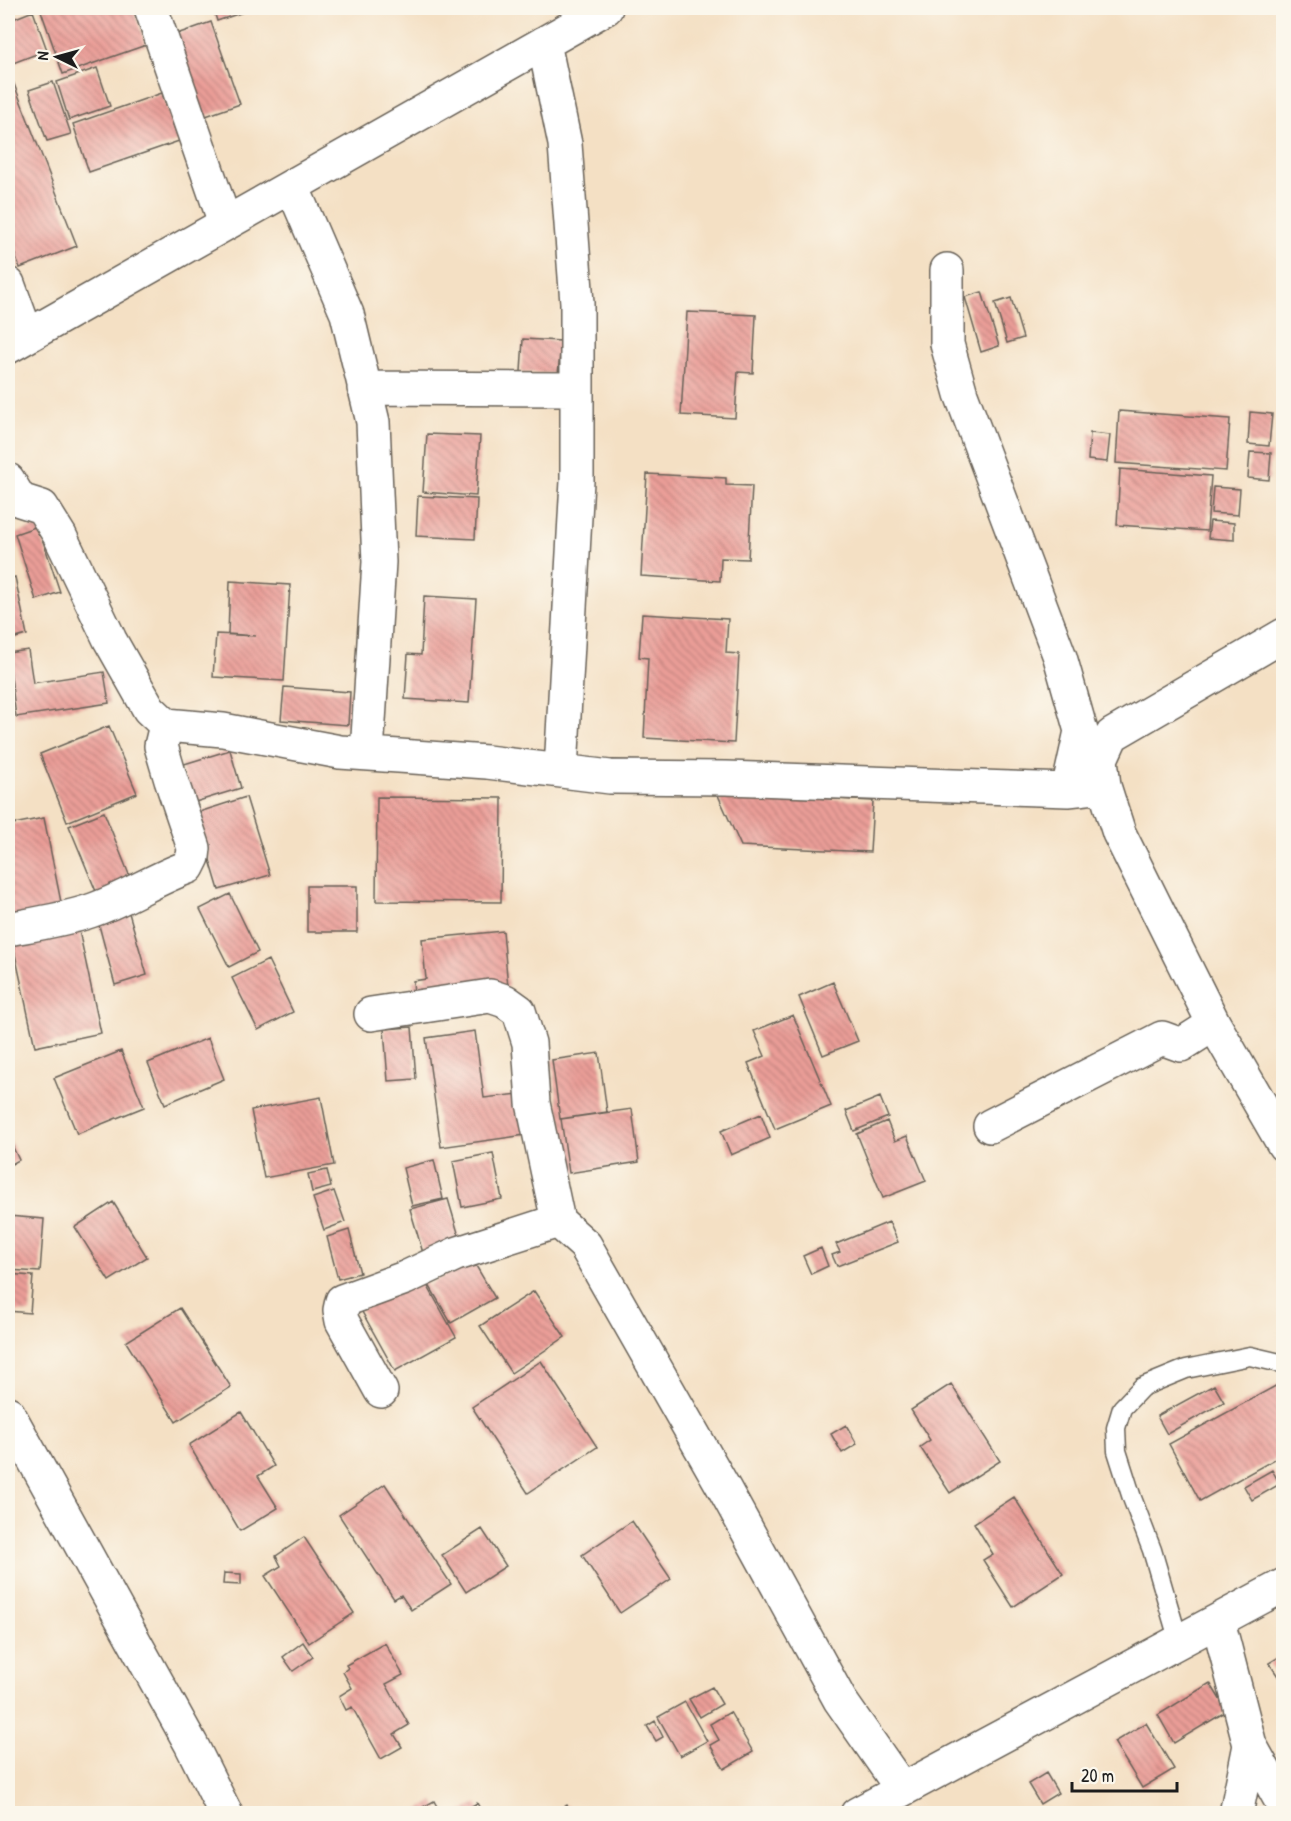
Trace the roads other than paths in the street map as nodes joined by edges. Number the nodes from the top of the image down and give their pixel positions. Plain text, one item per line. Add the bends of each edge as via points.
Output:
1 (151, 8) edge
2 (606, 8) edge
3 (544, 43) junction
4 (292, 186) junction
5 (225, 223) junction
6 (947, 270) dead end
7 (8, 284) edge
8 (17, 342) edge
9 (364, 388) junction
10 (577, 389) junction
11 (8, 480) edge
12 (1284, 635) edge
13 (166, 725) junction
14 (367, 753) junction
15 (561, 770) junction
16 (1104, 786) junction
17 (1068, 790) junction
18 (8, 929) edge
19 (371, 1014) dead end
20 (1214, 1024) junction
21 (990, 1126) dead end
22 (1284, 1145) edge
23 (558, 1221) junction
24 (1284, 1364) edge
25 (381, 1391) dead end
26 (8, 1413) edge
27 (1284, 1585) edge
28 (1218, 1621) junction
29 (1179, 1642) junction
30 (1250, 1745) junction
31 (902, 1788) junction
32 (1284, 1806) edge
33 (226, 1814) edge
34 (857, 1814) edge
35 (1236, 1814) edge

1 - 5 street
2 - 3 street
3 - 4 street
3 - 10 street via 565,144 577,303
4 - 5 street
4 - 9 street via 347,314
5 - 8 street
6 - 17 street via 947,344 961,394 1060,657 1080,731
7 - 8 street
9 - 10 street
9 - 14 street via 373,422 379,562
10 - 15 street via 577,482
11 - 13 street via 20,500 42,507 143,699
12 - 16 street via 1112,735 1101,759
13 - 14 street
13 - 18 street via 161,746 194,848 188,867 89,911
14 - 15 street
15 - 17 street via 610,777
16 - 17 street
16 - 20 street via 1119,833
19 - 23 street via 490,996 519,1011 529,1043 533,1103
20 - 21 street via 1181,1045 1162,1038
20 - 22 street
23 - 25 street via 456,1254 342,1301 342,1321
23 - 31 street via 585,1245 840,1700
24 - 29 lane via 1250,1356 1186,1369 1142,1388 1122,1408 1116,1428 1117,1451
26 - 33 street
27 - 28 street
28 - 29 street
28 - 30 street
29 - 31 street
30 - 32 street
30 - 35 street
31 - 34 street

